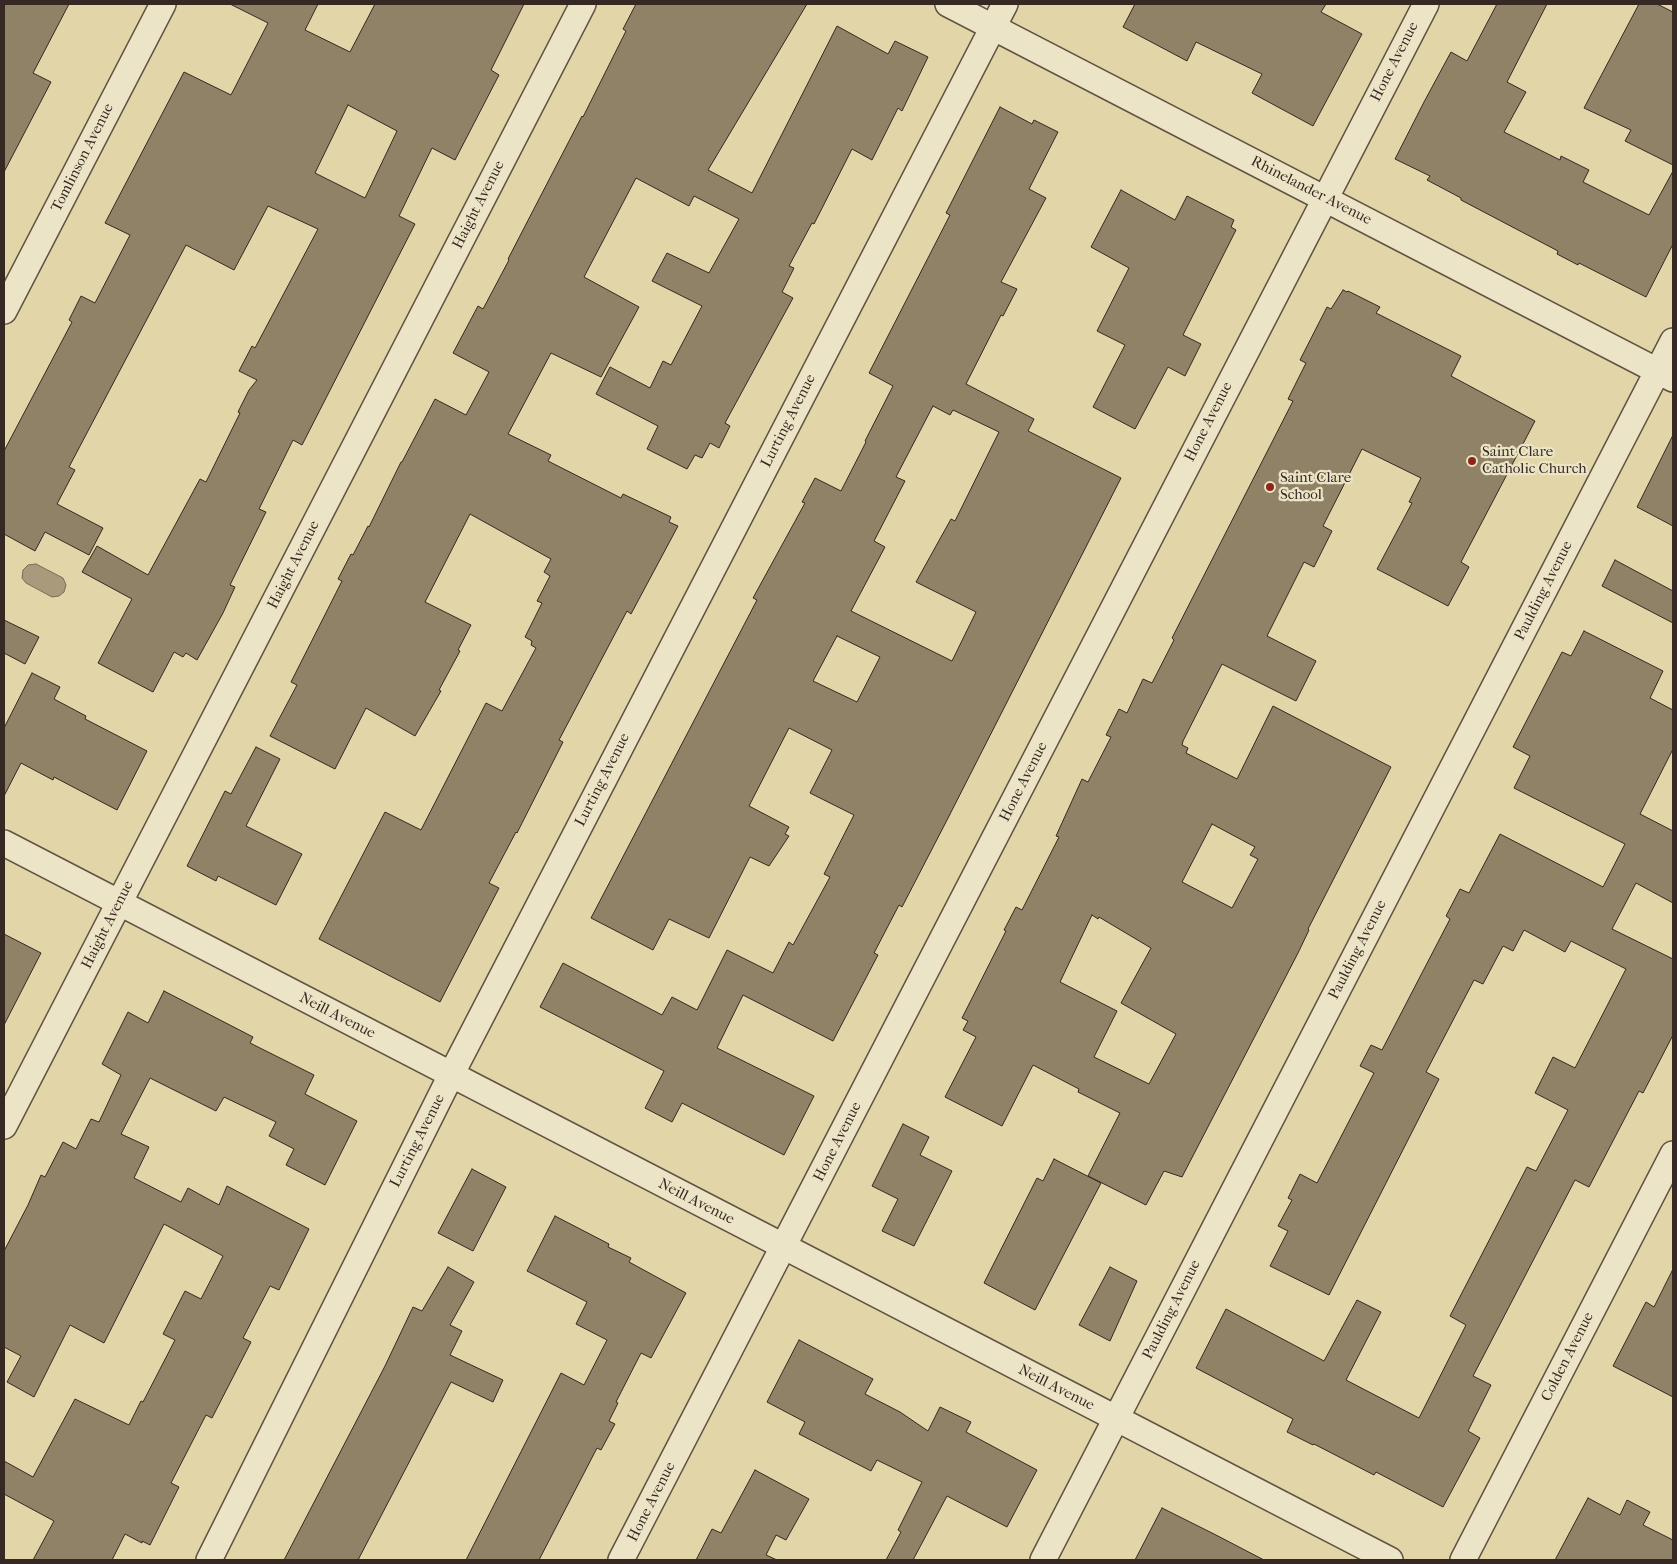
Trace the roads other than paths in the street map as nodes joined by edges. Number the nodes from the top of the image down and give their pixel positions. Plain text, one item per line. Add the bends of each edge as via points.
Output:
1 (163, 4) edge
2 (583, 4) edge
3 (948, 4) edge
4 (1005, 4) edge
5 (1426, 4) edge
6 (993, 27) junction
7 (1325, 198) junction
8 (4, 311) edge
9 (1673, 341) edge
10 (1665, 375) edge
11 (4, 843) edge
12 (119, 903) junction
13 (451, 1075) junction
14 (4, 1126) edge
15 (1673, 1154) edge
16 (783, 1247) junction
17 (1116, 1418) junction
18 (209, 1560) edge
19 (622, 1560) edge
20 (1042, 1560) edge
21 (1390, 1560) edge
22 (1463, 1560) edge

1 - 8 street, Tomlinson Avenue
2 - 12 street, Haight Avenue
3 - 6 street, Rhinelander Avenue
4 - 6 street, Lurting Avenue
5 - 7 street, Hone Avenue
6 - 7 street, Rhinelander Avenue
6 - 13 street, Lurting Avenue
7 - 10 street, Rhinelander Avenue
7 - 16 street, Hone Avenue
9 - 10 street, Paulding Avenue
10 - 17 street, Paulding Avenue
11 - 12 street, Neill Avenue
12 - 13 street, Neill Avenue
12 - 14 street, Haight Avenue
13 - 16 street, Neill Avenue
13 - 18 street, Lurting Avenue
15 - 22 street, Colden Avenue
16 - 17 street, Neill Avenue
16 - 19 street, Hone Avenue
17 - 20 street, Paulding Avenue
17 - 21 street, Neill Avenue

